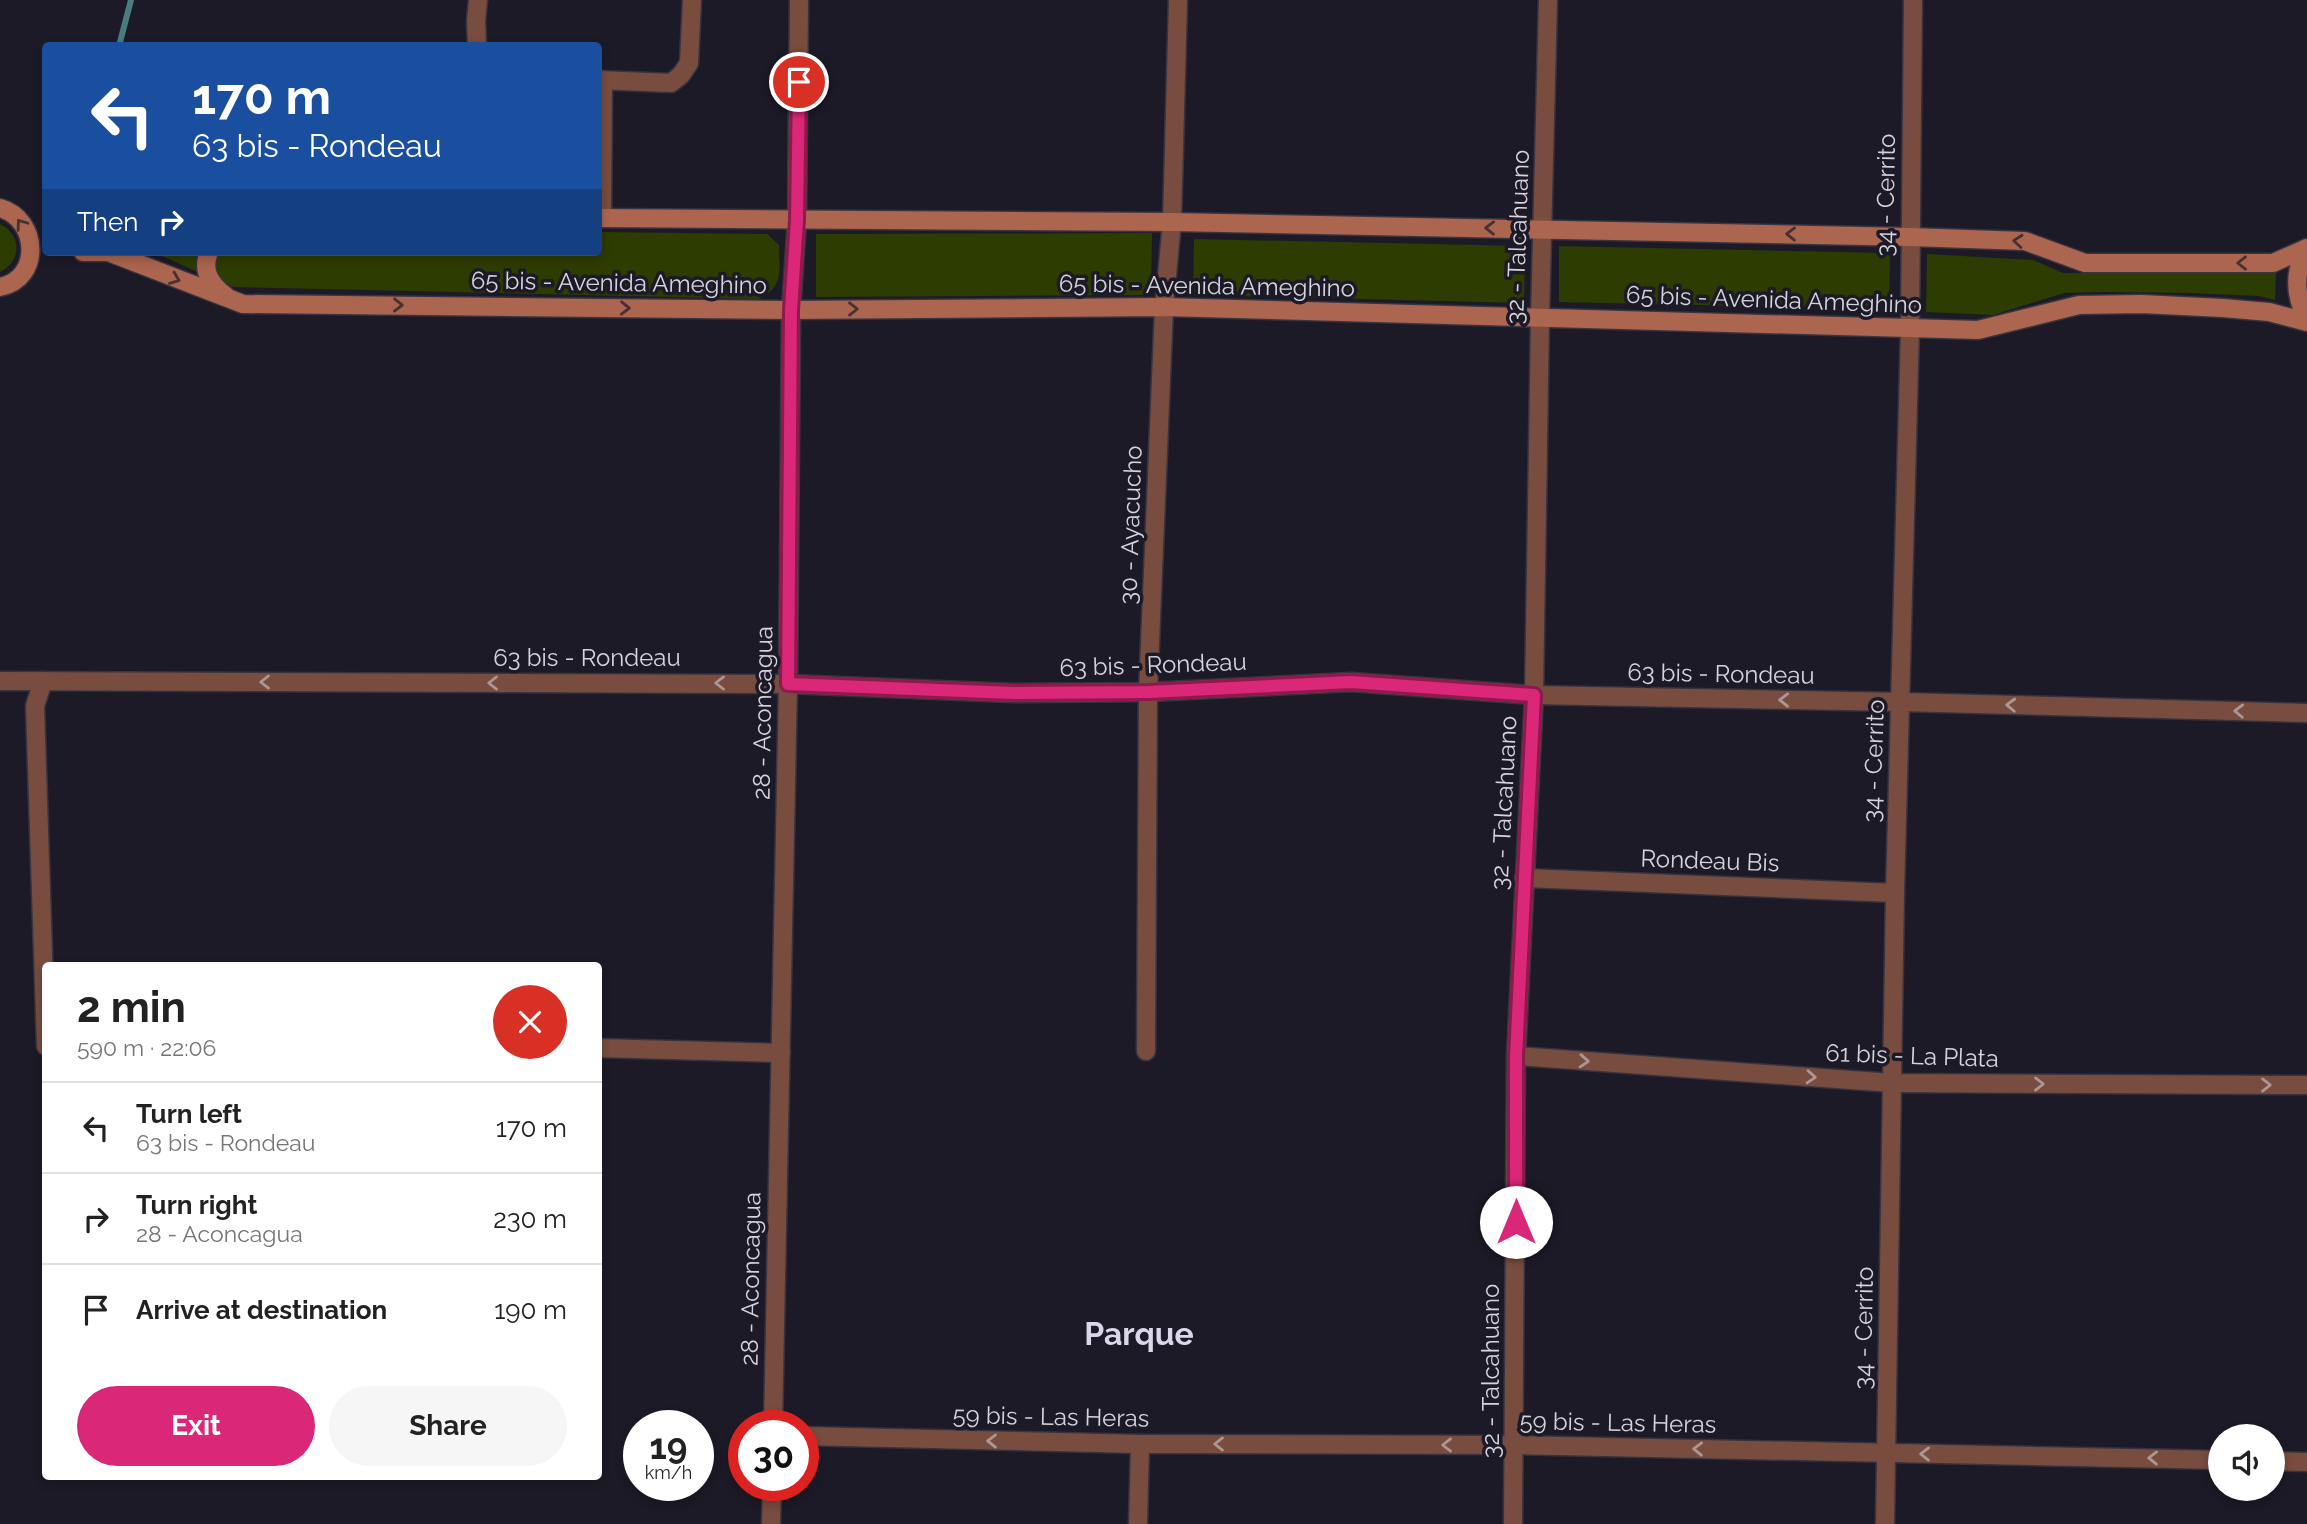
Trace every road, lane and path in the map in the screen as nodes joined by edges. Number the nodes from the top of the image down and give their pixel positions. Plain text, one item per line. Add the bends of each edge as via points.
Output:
1 (478, 0) edge
2 (691, 0) edge
3 (799, 0) edge
4 (1178, 0) edge
5 (1548, 0) edge
6 (1913, 0) edge
7 (477, 42) edge
8 (602, 80) edge
9 (0, 208) edge
10 (602, 218) edge
11 (797, 220) junction
12 (1172, 222) junction
13 (1543, 229) junction
14 (1910, 237) junction
15 (2307, 248) edge
16 (38, 250) edge
17 (122, 256) edge
18 (208, 256) edge
19 (0, 288) edge
20 (231, 300) junction
21 (1164, 307) junction
22 (791, 310) junction
23 (1540, 318) junction
24 (2307, 320) edge
25 (1910, 328) junction
26 (0, 681) edge
27 (43, 681) junction
28 (788, 684) junction
29 (1149, 692) junction
30 (1534, 695) junction
31 (1901, 702) junction
32 (2307, 713) edge
33 (1524, 878) junction
34 (1895, 893) junction
35 (43, 962) edge
36 (602, 1048) edge
37 (1146, 1051) dead end
38 (781, 1053) junction
39 (1516, 1056) junction
40 (1893, 1083) junction
41 (2307, 1086) edge
42 (773, 1410) edge
43 (819, 1436) edge
44 (1140, 1444) junction
45 (1515, 1445) junction
46 (1887, 1453) junction
47 (2208, 1460) edge
48 (2285, 1461) edge
49 (2307, 1462) edge
50 (772, 1501) edge
51 (771, 1524) edge
52 (1138, 1524) edge
53 (1513, 1524) edge
54 (1885, 1524) edge

1 - 7 street
2 - 8 street via 689,63 681,75 671,83
3 - 11 street, 28 - Aconcagua
4 - 12 street, 30 - Ayacucho
5 - 13 street, 32 - Talcahuano
6 - 14 street, 34 - Cerrito
16 -> 9 main road via 17,216
10 - 11 main road
11 - 12 main road
11 - 22 street, 28 - Aconcagua
13 -> 12 main road
12 - 21 street, 30 - Ayacucho
14 -> 13 main road
13 - 23 street, 32 - Talcahuano
15 -> 14 main road via 2273,263 2085,263 2025,241
14 - 25 street, 34 - Cerrito
15 - 24 main road via 2298,264 2297,288
16 - 19 main road via 18,279
17 -> 20 main road, 65 bis - Avenida Ameghino
18 - 20 main road via 207,275
20 -> 22 main road, 65 bis - Avenida Ameghino via 243,304
22 -> 21 main road, 65 bis - Avenida Ameghino
21 - 23 main road, 65 bis - Avenida Ameghino
21 - 29 street, 30 - Ayacucho
22 - 28 street, 28 - Aconcagua
23 - 25 main road, 65 bis - Avenida Ameghino
23 - 30 street, 32 - Talcahuano
24 - 25 main road, 65 bis - Avenida Ameghino via 2269,312 2116,304 2080,305 1978,330
25 - 31 street, 34 - Cerrito
26 - 27 street, 63 bis - Rondeau
28 -> 27 street, 63 bis - Rondeau
27 - 35 street via 35,706
28 - 29 street, 63 bis - Rondeau via 1013,693
28 - 38 street, 28 - Aconcagua
29 - 30 street, 63 bis - Rondeau via 1351,682
29 - 37 street, 30 - Ayacucho
31 -> 30 street, 63 bis - Rondeau
30 - 33 street, 32 - Talcahuano
32 -> 31 street, 63 bis - Rondeau
31 - 34 street, 34 - Cerrito
33 - 34 street, Rondeau Bis
33 - 39 street, 32 - Talcahuano
34 - 40 street, 34 - Cerrito
36 - 38 street
38 - 42 street, 28 - Aconcagua
39 -> 40 street, 61 bis - La Plata
39 - 45 street, 32 - Talcahuano
40 -> 41 street, 61 bis - La Plata
40 - 46 street, 34 - Cerrito
44 -> 43 street, 59 bis - Las Heras
45 -> 44 street, 59 bis - Las Heras
44 - 52 street
46 -> 45 street, 59 bis - Las Heras
45 - 53 street, 32 - Talcahuano
47 -> 46 street, 59 bis - Las Heras
46 - 54 street, 34 - Cerrito
48 - 49 street
50 - 51 street

